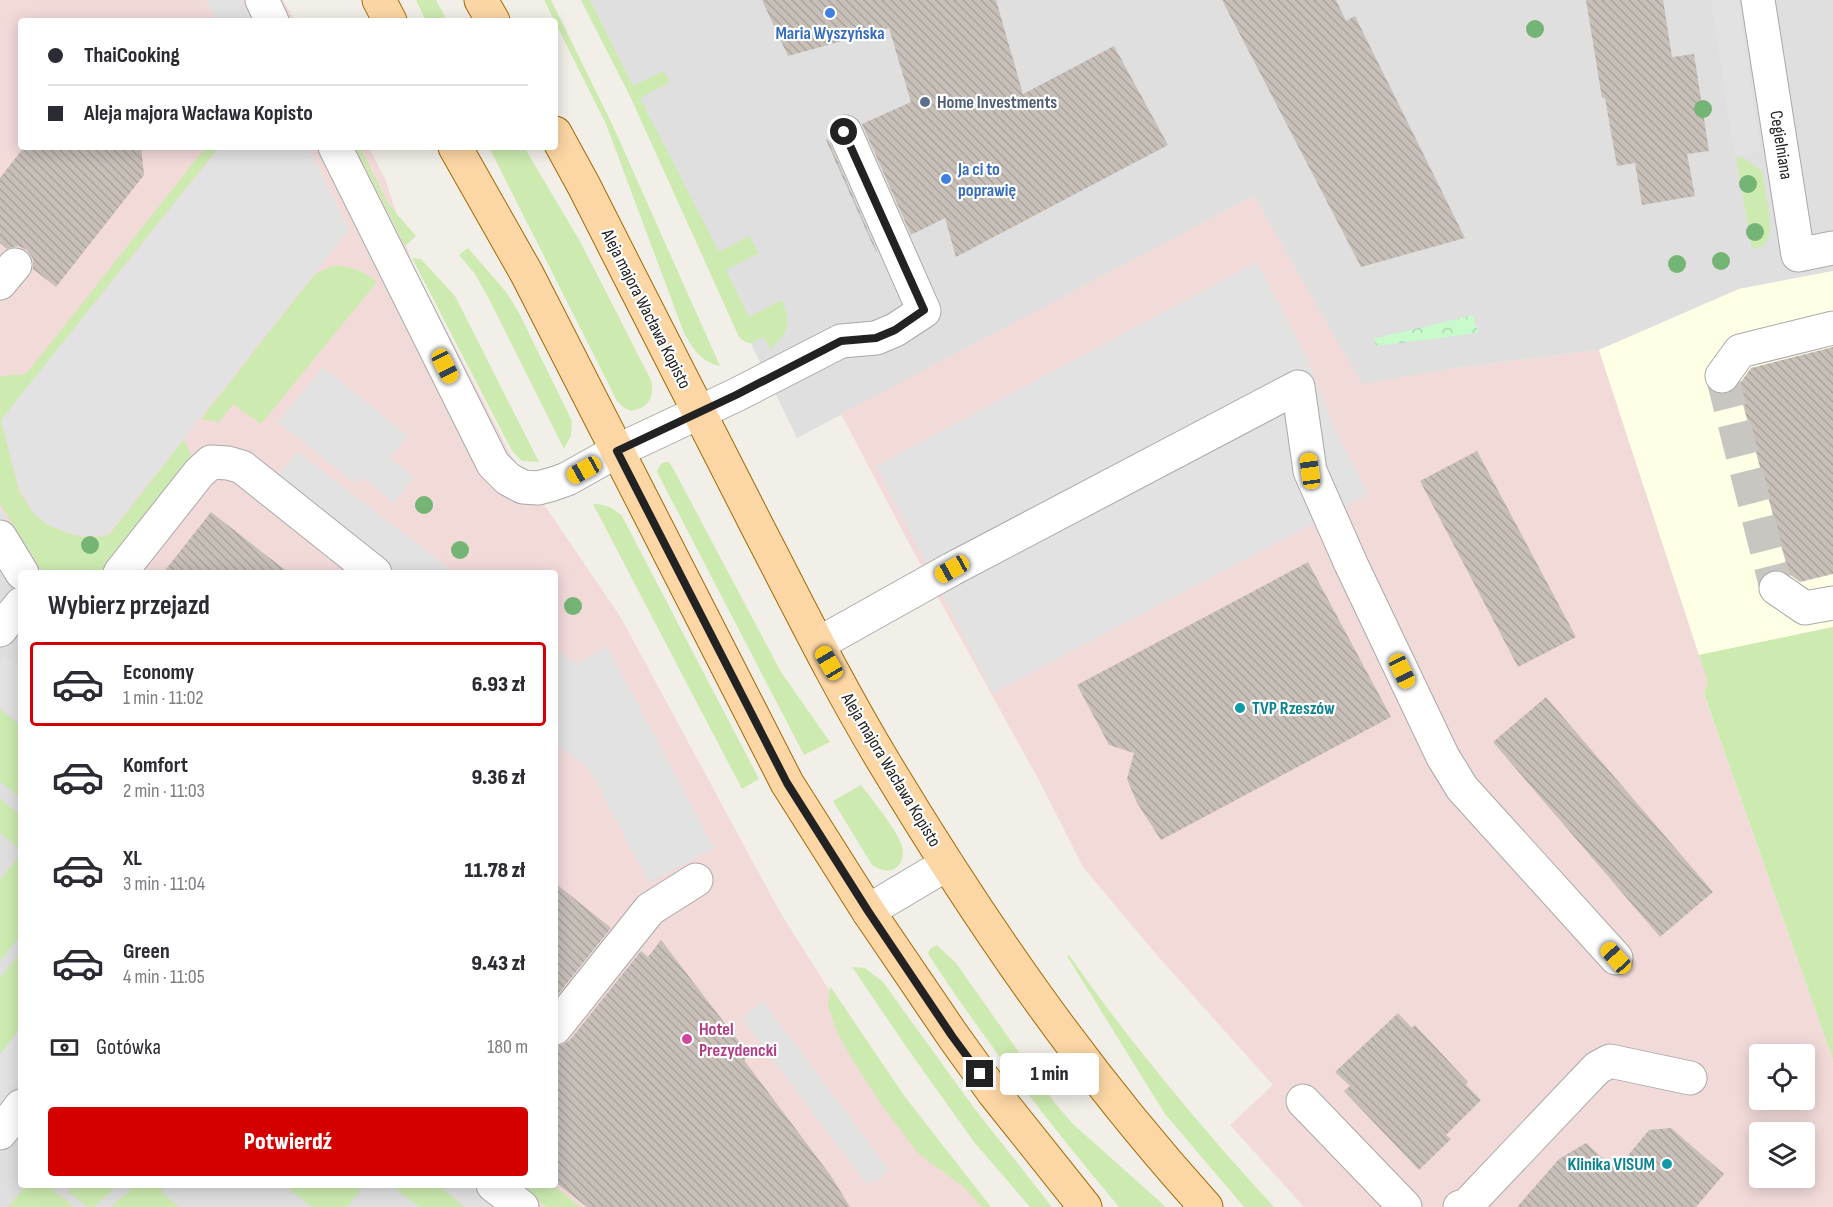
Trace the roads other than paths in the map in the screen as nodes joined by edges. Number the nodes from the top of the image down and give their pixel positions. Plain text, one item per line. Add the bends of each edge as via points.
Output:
1 (262, 0) edge
2 (379, 0) edge
3 (481, 0) edge
4 (1758, 0) edge
5 (271, 18) edge
6 (388, 18) edge
7 (491, 18) edge
8 (844, 132) dead end
9 (558, 138) edge
10 (336, 150) edge
11 (457, 150) edge
12 (1833, 248) edge
13 (1833, 328) edge
14 (1722, 376) dead end
15 (699, 412) junction
16 (617, 451) junction
17 (0, 537) edge
18 (20, 570) edge
19 (122, 570) edge
20 (371, 570) edge
21 (1776, 588) tunnel mouth
22 (1833, 603) edge
23 (18, 608) edge
24 (0, 630) edge
25 (818, 644) junction
26 (947, 864) junction
27 (696, 880) dead end
28 (868, 911) junction
29 (1616, 958) dead end
30 (558, 1024) edge
31 (1690, 1078) dead end
32 (1303, 1101) dead end
33 (18, 1110) edge
34 (0, 1133) edge
35 (497, 1188) edge
36 (522, 1207) edge
37 (1085, 1207) edge
38 (1206, 1207) edge
39 (1405, 1207) edge
40 (1460, 1207) edge

1 - 5 street
2 - 6 main road
3 - 7 main road
4 - 12 street, Cegielniana via 1798,255
8 - 15 street via 924,310 895,330 876,338 841,341
9 - 15 main road, Aleja majora Wacława Kopisto
10 - 16 street via 493,464 508,479 523,487 538,488 567,479
11 - 16 main road via 527,274
13 - 14 street via 1740,351
15 - 16 street
15 - 25 main road, Aleja majora Wacława Kopisto
16 - 28 main road via 787,783
17 - 18 street
19 - 20 street via 211,462 242,467
21 - 22 street via 1805,608
23 - 24 street
25 - 26 main road, Aleja majora Wacława Kopisto via 883,761
25 - 29 street via 1298,387 1310,471 1443,757 1462,788
26 - 28 street
26 - 38 main road, Aleja majora Wacława Kopisto via 1044,1009
27 - 30 street via 650,909
28 - 37 main road via 952,1036
31 - 40 street via 1610,1061 1597,1068 1467,1205
32 - 39 street
33 - 34 street
35 - 36 street

